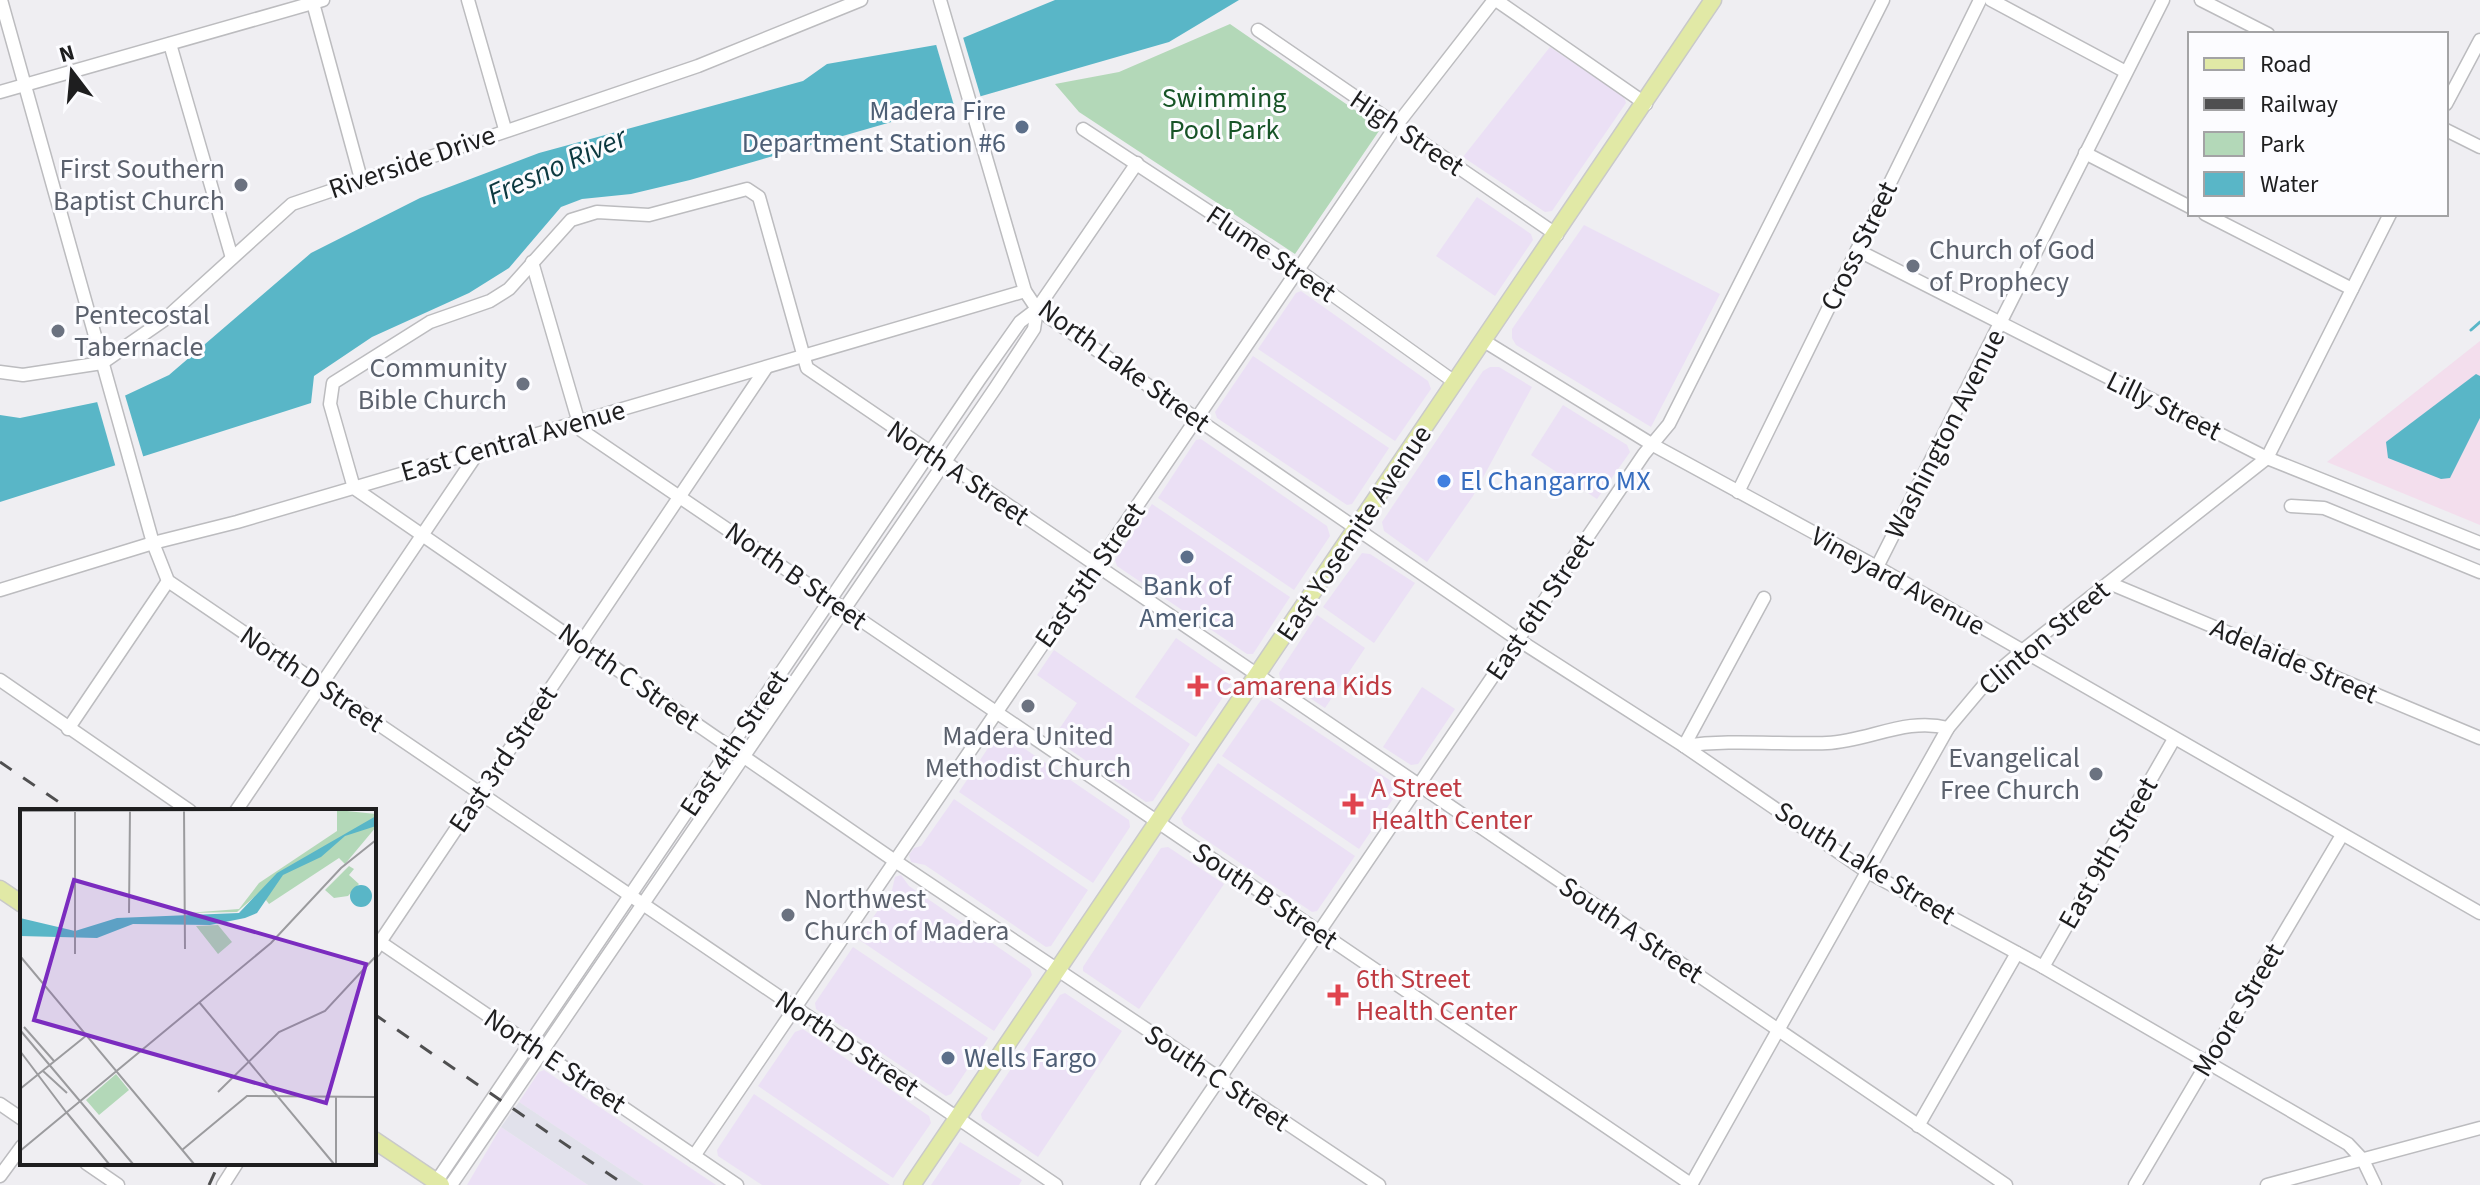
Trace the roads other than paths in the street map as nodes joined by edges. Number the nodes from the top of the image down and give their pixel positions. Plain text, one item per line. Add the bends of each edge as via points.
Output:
1 (1, 0) edge
2 (468, 0) edge
3 (861, 0) edge
4 (940, 0) edge
5 (1495, 0) edge
6 (1713, 0) edge
7 (1883, 0) edge
8 (1980, 0) edge
9 (1991, 0) edge
10 (2163, 0) edge
11 (2201, 0) edge
12 (318, 1) edge
13 (1258, 30) dead end
14 (2264, 32) edge
15 (2480, 40) edge
16 (170, 44) junction
17 (2474, 66) edge
18 (2126, 72) junction
19 (25, 85) junction
20 (0, 92) edge
21 (2448, 101) edge
22 (1646, 104) junction
23 (1396, 126) junction
24 (505, 129) junction
25 (1083, 129) dead end
26 (2448, 131) edge
27 (2480, 147) edge
28 (2085, 153) junction
29 (1137, 163) junction
30 (361, 179) junction
31 (2188, 206) edge
32 (2209, 216) edge
33 (2389, 216) edge
34 (1557, 235) junction
35 (1857, 250) junction
36 (232, 258) junction
37 (532, 262) junction
38 (1298, 270) junction
39 (2352, 289) junction
40 (1025, 291) junction
41 (1037, 309) junction
42 (2001, 325) junction
43 (1484, 341) junction
44 (803, 357) junction
45 (102, 363) junction
46 (766, 368) junction
47 (0, 372) edge
48 (1456, 383) junction
49 (1196, 420) junction
50 (578, 422) junction
51 (1653, 445) junction
52 (479, 451) junction
53 (931, 456) junction
54 (2267, 458) junction
55 (944, 464) junction
56 (354, 488) junction
57 (1738, 492) junction
58 (680, 496) junction
59 (2291, 506) dead end
60 (1356, 529) junction
61 (423, 535) junction
62 (153, 543) junction
63 (2480, 543) edge
64 (1098, 567) junction
65 (1877, 567) junction
66 (2480, 572) edge
67 (168, 581) junction
68 (2109, 583) junction
69 (0, 590) edge
70 (1764, 598) dead end
71 (831, 600) junction
72 (845, 610) junction
73 (1517, 639) junction
74 (581, 643) junction
75 (2022, 651) junction
76 (1256, 677) junction
77 (0, 680) edge
78 (321, 685) junction
79 (996, 714) junction
80 (1948, 728) junction
81 (68, 729) junction
82 (2480, 738) edge
83 (2174, 739) junction
84 (1684, 746) junction
85 (731, 749) junction
86 (743, 757) junction
87 (1418, 785) junction
88 (480, 793) junction
89 (187, 809) edge
90 (237, 809) edge
91 (1156, 822) junction
92 (2342, 835) junction
93 (895, 861) junction
94 (1866, 871) junction
95 (0, 889) edge
96 (631, 896) junction
97 (20, 903) edge
98 (643, 904) junction
99 (2480, 913) edge
100 (1318, 933) junction
101 (376, 944) edge
102 (2017, 953) junction
103 (2043, 967) junction
104 (1057, 970) junction
105 (795, 1008) junction
106 (1777, 1030) junction
107 (530, 1044) junction
108 (541, 1052) junction
109 (2206, 1062) junction
110 (1218, 1079) junction
111 (0, 1104) edge
112 (955, 1117) junction
113 (20, 1118) edge
114 (1918, 1126) junction
115 (2480, 1128) edge
116 (376, 1141) edge
117 (20, 1149) edge
118 (694, 1156) junction
119 (2363, 1160) junction
120 (89, 1165) edge
121 (236, 1165) edge
122 (0, 1176) edge
123 (440, 1184) edge
124 (118, 1185) edge
125 (223, 1185) edge
126 (737, 1185) edge
127 (912, 1185) edge
128 (1056, 1185) edge
129 (1147, 1185) edge
130 (1379, 1185) edge
131 (1691, 1185) edge
132 (2006, 1185) edge
133 (2135, 1185) edge
134 (2267, 1185) edge
135 (2375, 1185) edge

1 - 19 street
2 - 24 street
3 - 24 street, Riverside Drive via 698,66
4 - 40 street, North Lake Street
5 - 22 street
5 - 23 street, East 5th Street
6 - 22 main road, East Yosemite Avenue
7 - 51 street, East 6th Street via 1669,424
8 - 35 street, Cross Street
9 - 18 street
10 - 18 street, Washington Avenue
11 - 14 street
12 - 16 street
12 - 30 street
13 - 23 street, High Street
15 - 17 street
16 - 19 street
16 - 36 street
17 - 21 street
18 - 28 street, Washington Avenue
19 - 20 street
19 - 45 street
22 - 34 main road, East Yosemite Avenue
23 - 34 street, High Street
23 - 38 street, East 5th Street
24 - 30 street, Riverside Drive
25 - 29 street, Flume Street
26 - 27 street
28 - 31 street
28 - 42 street, Washington Avenue
29 - 38 street, Flume Street
29 - 41 street, East 4th Street
30 - 36 street, Riverside Drive via 292,204
32 - 39 street
33 - 39 street, Clinton Street
34 - 43 main road, East Yosemite Avenue
35 - 42 street, Lilly Street
35 - 57 street, Cross Street
36 - 45 street, Riverside Drive via 164,320
37 - 44 street, North A Street via 558,231 583,215 649,215 747,189 759,197
37 - 50 street
37 - 56 street via 509,289 490,301 430,322 333,383 330,404
38 - 48 street, Flume Street
38 - 49 street, East 5th Street
39 - 54 street, Clinton Street
40 - 41 street, North Lake Street
40 - 44 street, East Central Avenue
41 - 49 street, North Lake Street
41 - 53 street, East 4th Street via 1020,322
41 - 55 street, East 4th Street via 1034,329
42 - 54 street, Lilly Street
42 - 65 street, Washington Avenue
43 - 48 main road, East Yosemite Avenue
43 - 51 street, Vineyard Avenue
44 - 46 street, East Central Avenue
44 - 53 street, North A Street via 807,368
45 - 47 street, Riverside Drive via 23,375
45 - 62 street
46 - 50 street, East Central Avenue
46 - 58 street, East 3rd Street
48 - 60 main road, East Yosemite Avenue
49 - 60 street, North Lake Street
49 - 64 street, East 5th Street
50 - 52 street, East Central Avenue
50 - 58 street, North B Street via 581,430
51 - 57 street, Vineyard Avenue
51 - 73 street, East 6th Street
52 - 56 street, East Central Avenue
52 - 61 street
53 - 55 street, North A Street
53 - 71 street, East 4th Street
54 - 63 street, Lilly Street
54 - 68 street, Clinton Street
55 - 64 street, North A Street
55 - 72 street, East 4th Street
56 - 61 street, North C Street
56 - 62 street, East Central Avenue
57 - 65 street, Vineyard Avenue
58 - 71 street, North B Street
58 - 74 street, East 3rd Street
59 - 66 street via 2324,508
60 - 73 street, South Lake Street
60 - 76 main road, East Yosemite Avenue
61 - 74 street, North C Street
61 - 78 street
62 - 67 street
62 - 69 street, East Central Avenue
64 - 76 street, North A Street
64 - 79 street, East 5th Street
65 - 75 street, Vineyard Avenue
67 - 78 street, North D Street
67 - 81 street
68 - 75 street, Clinton Street
68 - 82 street, Adelaide Street
70 - 84 street
71 - 72 street, North B Street
71 - 85 street, East 4th Street
72 - 79 street, North B Street
72 - 86 street, East 4th Street
73 - 84 street, South Lake Street
73 - 87 street, East 6th Street
74 - 85 street, North C Street
74 - 88 street, East 3rd Street
75 - 80 street, Clinton Street via 1990,678
75 - 83 street, Vineyard Avenue
76 - 87 street, South A Street
76 - 91 main road, East Yosemite Avenue
77 - 81 street
78 - 88 street, North D Street
78 - 90 street
79 - 91 street, North B Street
79 - 93 street, East 5th Street
80 - 84 street via 1919,723 1848,741
80 - 94 street, Clinton Street
81 - 89 street
83 - 92 street, Vineyard Avenue
83 - 103 street, East 9th Street
84 - 94 street, South Lake Street
85 - 86 street, North C Street
85 - 96 street, East 4th Street
86 - 93 street, North C Street
86 - 98 street, East 4th Street
87 - 100 street, East 6th Street
87 - 106 street, South A Street
88 - 96 street, North D Street
88 - 101 street, East 3rd Street
91 - 100 street, South B Street
91 - 104 main road, East Yosemite Avenue
92 - 99 street, Vineyard Avenue
92 - 109 street, Moore Street
93 - 104 street, North C Street
93 - 105 street, East 5th Street
94 - 102 street, South Lake Street
94 - 106 street, Clinton Street
95 - 97 main road
96 - 98 street, North D Street
96 - 107 street, East 4th Street
98 - 105 street, North D Street
98 - 108 street, East 4th Street
100 - 110 street, East 6th Street
100 - 131 street, South B Street
101 - 107 street, North E Street
102 - 103 street, South Lake Street
102 - 114 street
103 - 109 street, South Lake Street
104 - 110 street, South C Street
104 - 112 main road, East Yosemite Avenue
105 - 112 street, North D Street
105 - 118 street, East 5th Street
106 - 114 street, South A Street
106 - 131 street, Clinton Street
107 - 108 street, North E Street
107 - 123 street, East 4th Street
108 - 118 street, North E Street
108 - 123 street, East 4th Street
109 - 119 street, South Lake Street via 2348,1144
109 - 133 street, Moore Street
110 - 129 street, East 6th Street
110 - 130 street, South C Street
111 - 113 street
112 - 127 main road, East Yosemite Avenue
112 - 128 street, North D Street
114 - 132 street, South A Street
115 - 119 street
116 - 123 main road
117 - 122 street
118 - 126 street, North E Street
119 - 134 street
119 - 135 street, South Lake Street
120 - 124 street
121 - 125 street

